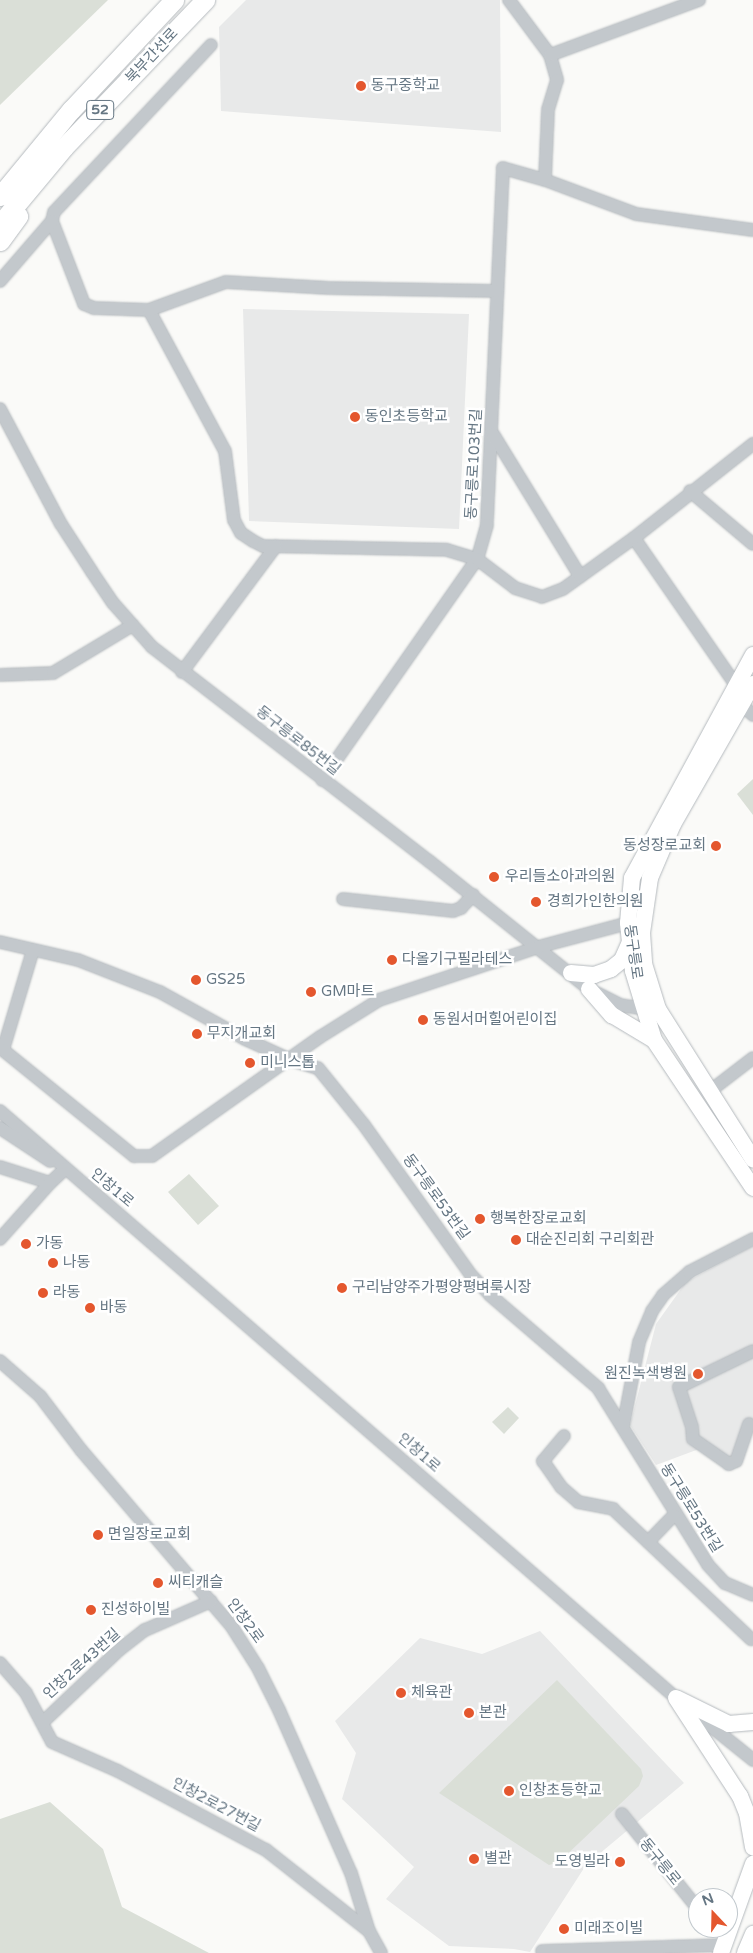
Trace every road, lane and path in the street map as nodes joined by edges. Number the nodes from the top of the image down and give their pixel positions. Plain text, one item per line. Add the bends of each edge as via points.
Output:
1 (174, 0) edge
2 (205, 0) edge
3 (509, 0) edge
4 (699, 0) edge
5 (211, 46) dead end
6 (550, 55) junction
7 (545, 180) junction
8 (0, 196) edge
9 (52, 221) junction
10 (753, 230) edge
11 (1, 236) edge
12 (0, 280) edge
13 (496, 291) junction
14 (149, 310) junction
15 (0, 409) edge
16 (493, 434) junction
17 (753, 444) edge
18 (690, 491) junction
19 (634, 538) junction
20 (753, 544) edge
21 (276, 546) junction
22 (477, 559) junction
23 (580, 576) junction
24 (133, 625) junction
25 (753, 656) edge
26 (182, 672) junction
27 (0, 675) edge
28 (735, 684) junction
29 (753, 684) edge
30 (747, 710) edge
31 (322, 780) junction
32 (473, 895) junction
33 (343, 899) dead end
34 (628, 923) junction
35 (0, 942) edge
36 (630, 942) junction
37 (538, 947) junction
38 (33, 950) junction
39 (571, 973) junction
40 (589, 989) junction
41 (652, 1010) junction
42 (654, 1040) junction
43 (753, 1058) edge
44 (291, 1060) junction
45 (710, 1091) junction
46 (0, 1111) edge
47 (0, 1128) edge
48 (753, 1158) edge
49 (0, 1167) edge
50 (65, 1169) junction
51 (50, 1184) junction
52 (753, 1188) edge
53 (0, 1239) edge
54 (753, 1239) edge
55 (753, 1351) edge
56 (0, 1360) edge
57 (749, 1424) dead end
58 (623, 1427) junction
59 (564, 1436) dead end
60 (674, 1515) junction
61 (648, 1542) junction
62 (753, 1595) edge
63 (211, 1601) junction
64 (751, 1639) dead end
65 (0, 1663) edge
66 (676, 1698) junction
67 (753, 1722) edge
68 (42, 1723) junction
69 (753, 1760) edge
70 (622, 1814) dead end
71 (753, 1847) edge
72 (753, 1864) edge
73 (688, 1896) edge
74 (369, 1931) junction
75 (753, 1934) edge
76 (722, 1940) edge
77 (542, 1951) dead end
78 (381, 1953) edge
79 (745, 1953) edge

1 - 8 highway, 북부간선로 / 52 via 72,110
2 - 11 highway, 북부간선로 / 52 via 64,147
3 - 6 street
4 - 6 street
5 - 9 street via 66,197 54,212
6 - 7 street via 557,80 548,110
7 - 10 street via 636,214
7 - 13 street, 동구릉로103번길 via 503,168
9 - 12 street
9 - 14 street via 84,304 94,308
13 - 14 street via 329,288 226,282
13 - 16 street, 동구릉로103번길
14 - 21 street via 225,451 234,520 241,533 253,541
15 - 24 street, 동구릉로85번길 via 61,524 113,603
16 - 22 street, 동구릉로103번길 via 487,525
16 - 23 street
17 - 18 street
18 - 19 street
18 - 20 street
19 - 23 street
19 - 28 street
21 - 22 street via 447,550
21 - 26 street
22 - 23 street via 515,588 542,598 563,589
22 - 31 street, 동구릉로103번길
24 - 26 street, 동구릉로85번길 via 152,647
24 - 27 street via 53,673
25 - 28 main road, 동구릉로
26 - 31 street, 동구릉로85번길
28 - 34 main road, 동구릉로 via 632,878
29 - 30 main road, 동구릉로
30 - 41 main road, 동구릉로 via 672,824 650,878 642,933
31 - 32 street, 동구릉로85번길
32 - 33 street via 460,908 453,910
32 - 37 street, 동구릉로85번길
34 - 36 main road, 동구릉로
34 - 37 street
35 - 38 street, 동구릉로53번길
36 - 39 main road via 622,960 611,969 594,975
36 - 41 main road, 동구릉로 via 633,971
37 - 39 street, 동구릉로85번길
37 - 44 street via 379,1000 320,1037
38 - 44 street, 동구릉로53번길 via 78,960 160,992 245,1039
38 - 44 street via 3,1050 134,1156 152,1156
39 - 40 street, 동구릉로85번길
40 - 41 street, 동구릉로85번길 via 620,1004
40 - 42 main road via 612,1015
41 - 42 main road, 동구릉로
41 - 45 main road, 동구릉로
42 - 52 main road, 동구릉로
43 - 45 street
44 - 58 street, 동구릉로53번길 via 318,1068 364,1125 471,1275 598,1388
45 - 48 main road, 동구릉로
46 - 50 street, 인창1로
47 - 50 street, 인창1로
49 - 51 street
50 - 51 street
50 - 66 street, 인창1로
51 - 53 street
54 - 58 street via 683,1276 663,1294 639,1342
55 - 57 street via 679,1387 693,1439 729,1464 736,1461
56 - 63 street, 인창2로 via 40,1396 80,1450
58 - 60 street, 동구릉로53번길
59 - 61 street via 543,1461 561,1487 578,1502 613,1509
60 - 61 street
60 - 62 street, 동구릉로53번길 via 716,1576
61 - 64 street
63 - 68 street, 인창2로43번길 via 145,1630 119,1650
63 - 74 street, 인창2로 via 258,1668 279,1710 354,1882
65 - 68 street, 인창2로43번길 via 26,1693
66 - 67 main road via 729,1724
66 - 69 street, 인창1로
66 - 71 main road via 740,1796 747,1813
68 - 74 street, 인창2로27번길 via 44,1733 52,1742 118,1771 266,1850
70 - 73 street, 동구릉로
72 - 76 main road
74 - 78 street, 인창2로
75 - 79 main road
76 - 77 street

